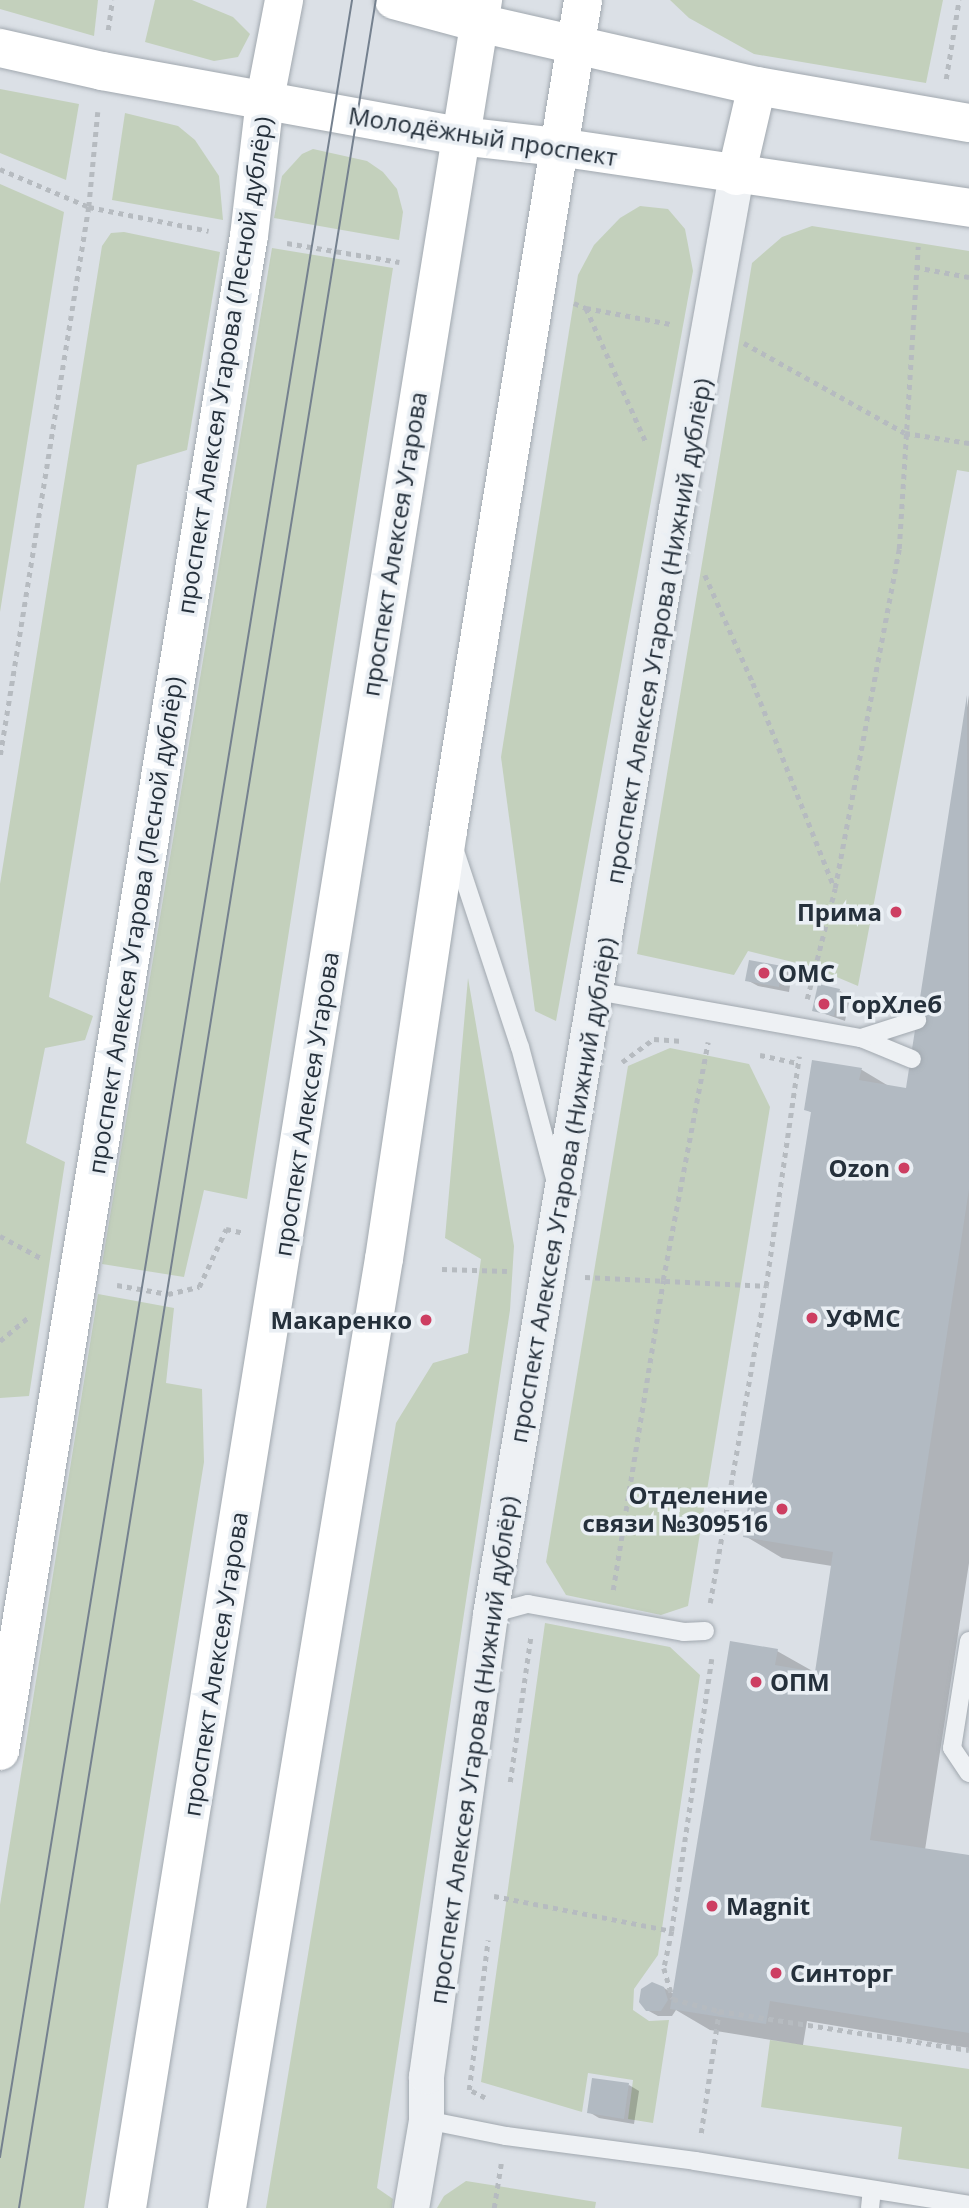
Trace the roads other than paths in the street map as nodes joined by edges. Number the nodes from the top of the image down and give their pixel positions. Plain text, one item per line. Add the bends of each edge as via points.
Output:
1 (284, 0) edge
2 (394, 0) edge
3 (583, 0) edge
4 (481, 11) edge
5 (576, 44) junction
6 (0, 48) edge
7 (757, 86) junction
8 (265, 99) junction
9 (969, 122) edge
10 (460, 136) junction
11 (558, 147) junction
12 (736, 176) junction
13 (969, 208) edge
14 (448, 831) junction
15 (596, 990) junction
16 (917, 1020) dead end
17 (861, 1038) junction
18 (912, 1059) dead end
19 (560, 1196) junction
20 (490, 1614) junction
21 (705, 1631) road end
22 (969, 1641) edge
23 (0, 1751) edge
24 (969, 1773) edge
25 (426, 2120) junction
26 (871, 2199) edge
27 (969, 2205) edge
28 (127, 2208) edge
29 (228, 2208) edge
30 (411, 2208) edge

1 - 8 main road, проспект Алексея Угарова (Лесной дублёр)
2 - 4 main road
3 - 5 main road
4 - 5 main road
4 - 10 main road, проспект Алексея Угарова
5 - 7 main road
5 - 11 main road
6 - 8 main road, Молодёжный проспект
7 - 9 main road
7 - 12 main road
8 - 10 main road, Молодёжный проспект
8 - 23 main road, проспект Алексея Угарова (Лесной дублёр) via 249,236
10 - 11 main road, Молодёжный проспект
10 - 28 main road, проспект Алексея Угарова
11 - 12 main road, Молодёжный проспект
11 - 14 main road
12 - 13 main road, Молодёжный проспект
12 - 15 street, проспект Алексея Угарова (Нижний дублёр)
14 - 19 lane via 520,1047
14 - 29 main road via 384,1259
15 - 17 lane
15 - 19 street, проспект Алексея Угарова (Нижний дублёр)
16 - 17 lane
17 - 18 lane
19 - 20 street, проспект Алексея Угарова (Нижний дублёр)
20 - 21 lane via 528,1604 684,1632
20 - 25 street, проспект Алексея Угарова (Нижний дублёр) via 426,2076
22 - 24 lane via 952,1748
25 - 26 lane via 506,2136 695,2161
25 - 30 street, проспект Алексея Угарова (Нижний дублёр)
26 - 27 lane

